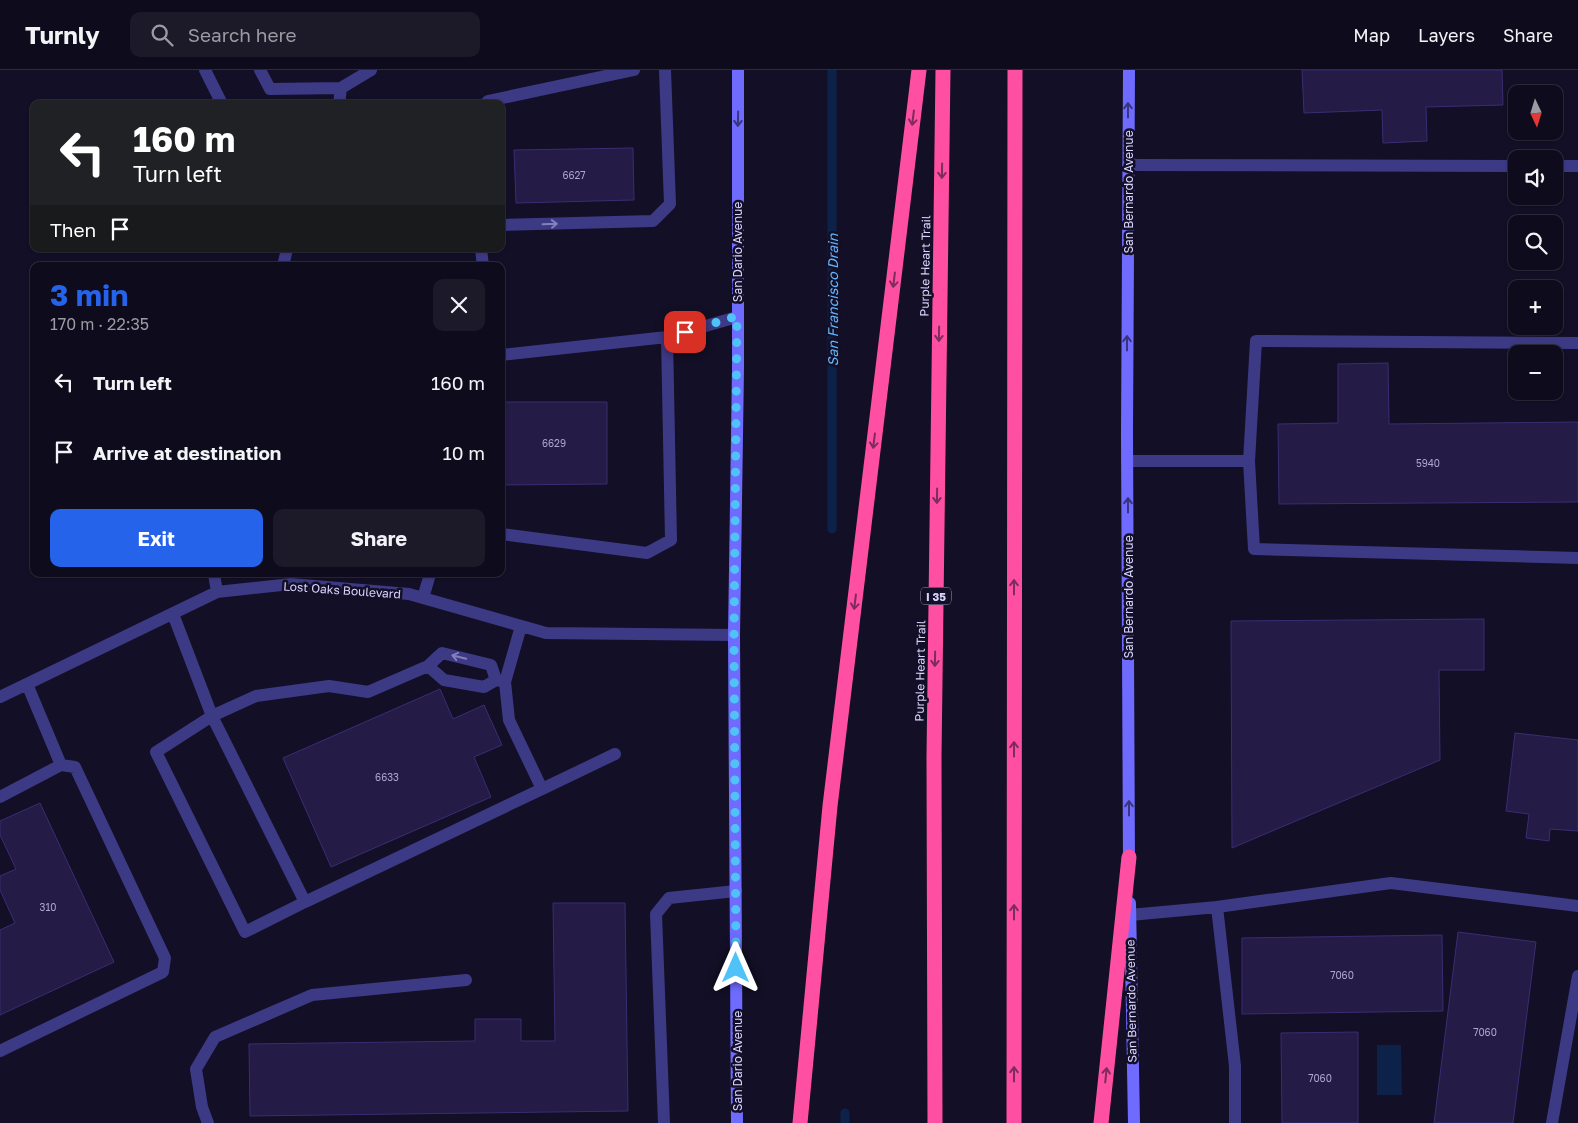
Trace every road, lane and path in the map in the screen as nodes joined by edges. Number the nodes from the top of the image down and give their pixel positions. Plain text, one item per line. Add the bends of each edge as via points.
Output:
1 (205, 70) edge
2 (260, 70) edge
3 (370, 70) edge
4 (634, 70) edge
5 (665, 70) edge
6 (738, 70) edge
7 (919, 70) edge
8 (943, 70) edge
9 (1015, 70) edge
10 (1129, 70) edge
11 (341, 88) junction
12 (220, 100) edge
13 (340, 100) edge
14 (493, 100) edge
15 (1128, 165) junction
16 (1508, 166) edge
17 (1563, 166) edge
18 (1578, 166) edge
19 (505, 225) edge
20 (737, 316) junction
21 (667, 337) junction
22 (1578, 343) edge
23 (505, 355) edge
24 (1127, 461) junction
25 (1249, 461) junction
26 (505, 535) edge
27 (1578, 558) edge
28 (214, 577) edge
29 (429, 577) edge
30 (217, 592) junction
31 (423, 598) junction
32 (173, 614) junction
33 (521, 626) junction
34 (734, 635) junction
35 (428, 666) junction
36 (501, 681) junction
37 (27, 684) junction
38 (0, 697) edge
39 (212, 716) junction
40 (614, 754) dead end
41 (61, 765) junction
42 (542, 789) junction
43 (0, 797) edge
44 (1129, 857) junction
45 (736, 891) junction
46 (305, 902) junction
47 (1578, 906) edge
48 (1217, 907) junction
49 (1130, 915) junction
50 (1578, 976) edge
51 (466, 980) dead end
52 (0, 1050) edge
53 (208, 1123) edge
54 (664, 1123) edge
55 (737, 1123) edge
56 (800, 1123) edge
57 (935, 1123) edge
58 (1014, 1123) edge
59 (1101, 1123) edge
60 (1134, 1123) edge
61 (1235, 1123) edge
62 (1552, 1123) edge

1 - 12 lane
2 - 11 lane via 270,89
3 - 11 lane
4 - 14 lane
19 -> 5 lane via 653,221 670,204
6 -> 20 main road, San Dario Avenue
7 -> 56 highway via 830,806
8 -> 57 highway, Purple Heart Trail / I 35 via 934,756
58 -> 9 highway
15 -> 10 main road, San Bernardo Avenue
11 - 13 lane
15 - 16 lane
24 -> 15 main road, San Bernardo Avenue
17 - 18 lane
20 - 21 lane
20 - 34 main road, San Dario Avenue
21 - 23 lane
21 - 26 lane via 671,540 647,553
22 - 25 lane via 1256,342
24 - 25 lane
44 -> 24 main road, San Bernardo Avenue
25 - 27 lane via 1254,550
28 - 30 lane
29 - 31 lane
30 - 31 lane, Lost Oaks Boulevard via 291,584 409,594
30 - 32 lane, Lost Oaks Boulevard
31 - 33 lane, Lost Oaks Boulevard
32 - 37 lane, Lost Oaks Boulevard
32 - 39 lane
33 - 34 lane, Lost Oaks Boulevard via 546,634
33 - 36 lane
34 - 45 main road, San Dario Avenue
35 - 36 lane via 444,680 484,688
36 -> 35 lane via 491,665 442,653
35 - 39 lane via 368,692 329,686 256,696
36 - 42 lane via 509,720
37 - 38 lane, Lost Oaks Boulevard
37 - 41 lane
39 - 46 lane
39 - 46 lane via 156,752 245,932
40 - 42 lane
41 - 43 lane
41 - 52 lane via 75,767 165,958 163,972
42 - 46 lane
44 - 49 main road, San Bernardo Avenue
59 -> 44 highway
45 - 54 lane via 669,898 656,914
45 - 55 main road, San Dario Avenue
47 - 48 lane via 1391,883
48 - 49 lane
48 - 61 lane via 1235,1066
49 - 60 main road, San Bernardo Avenue
50 - 62 lane
51 - 53 lane via 312,995 215,1037 196,1069

